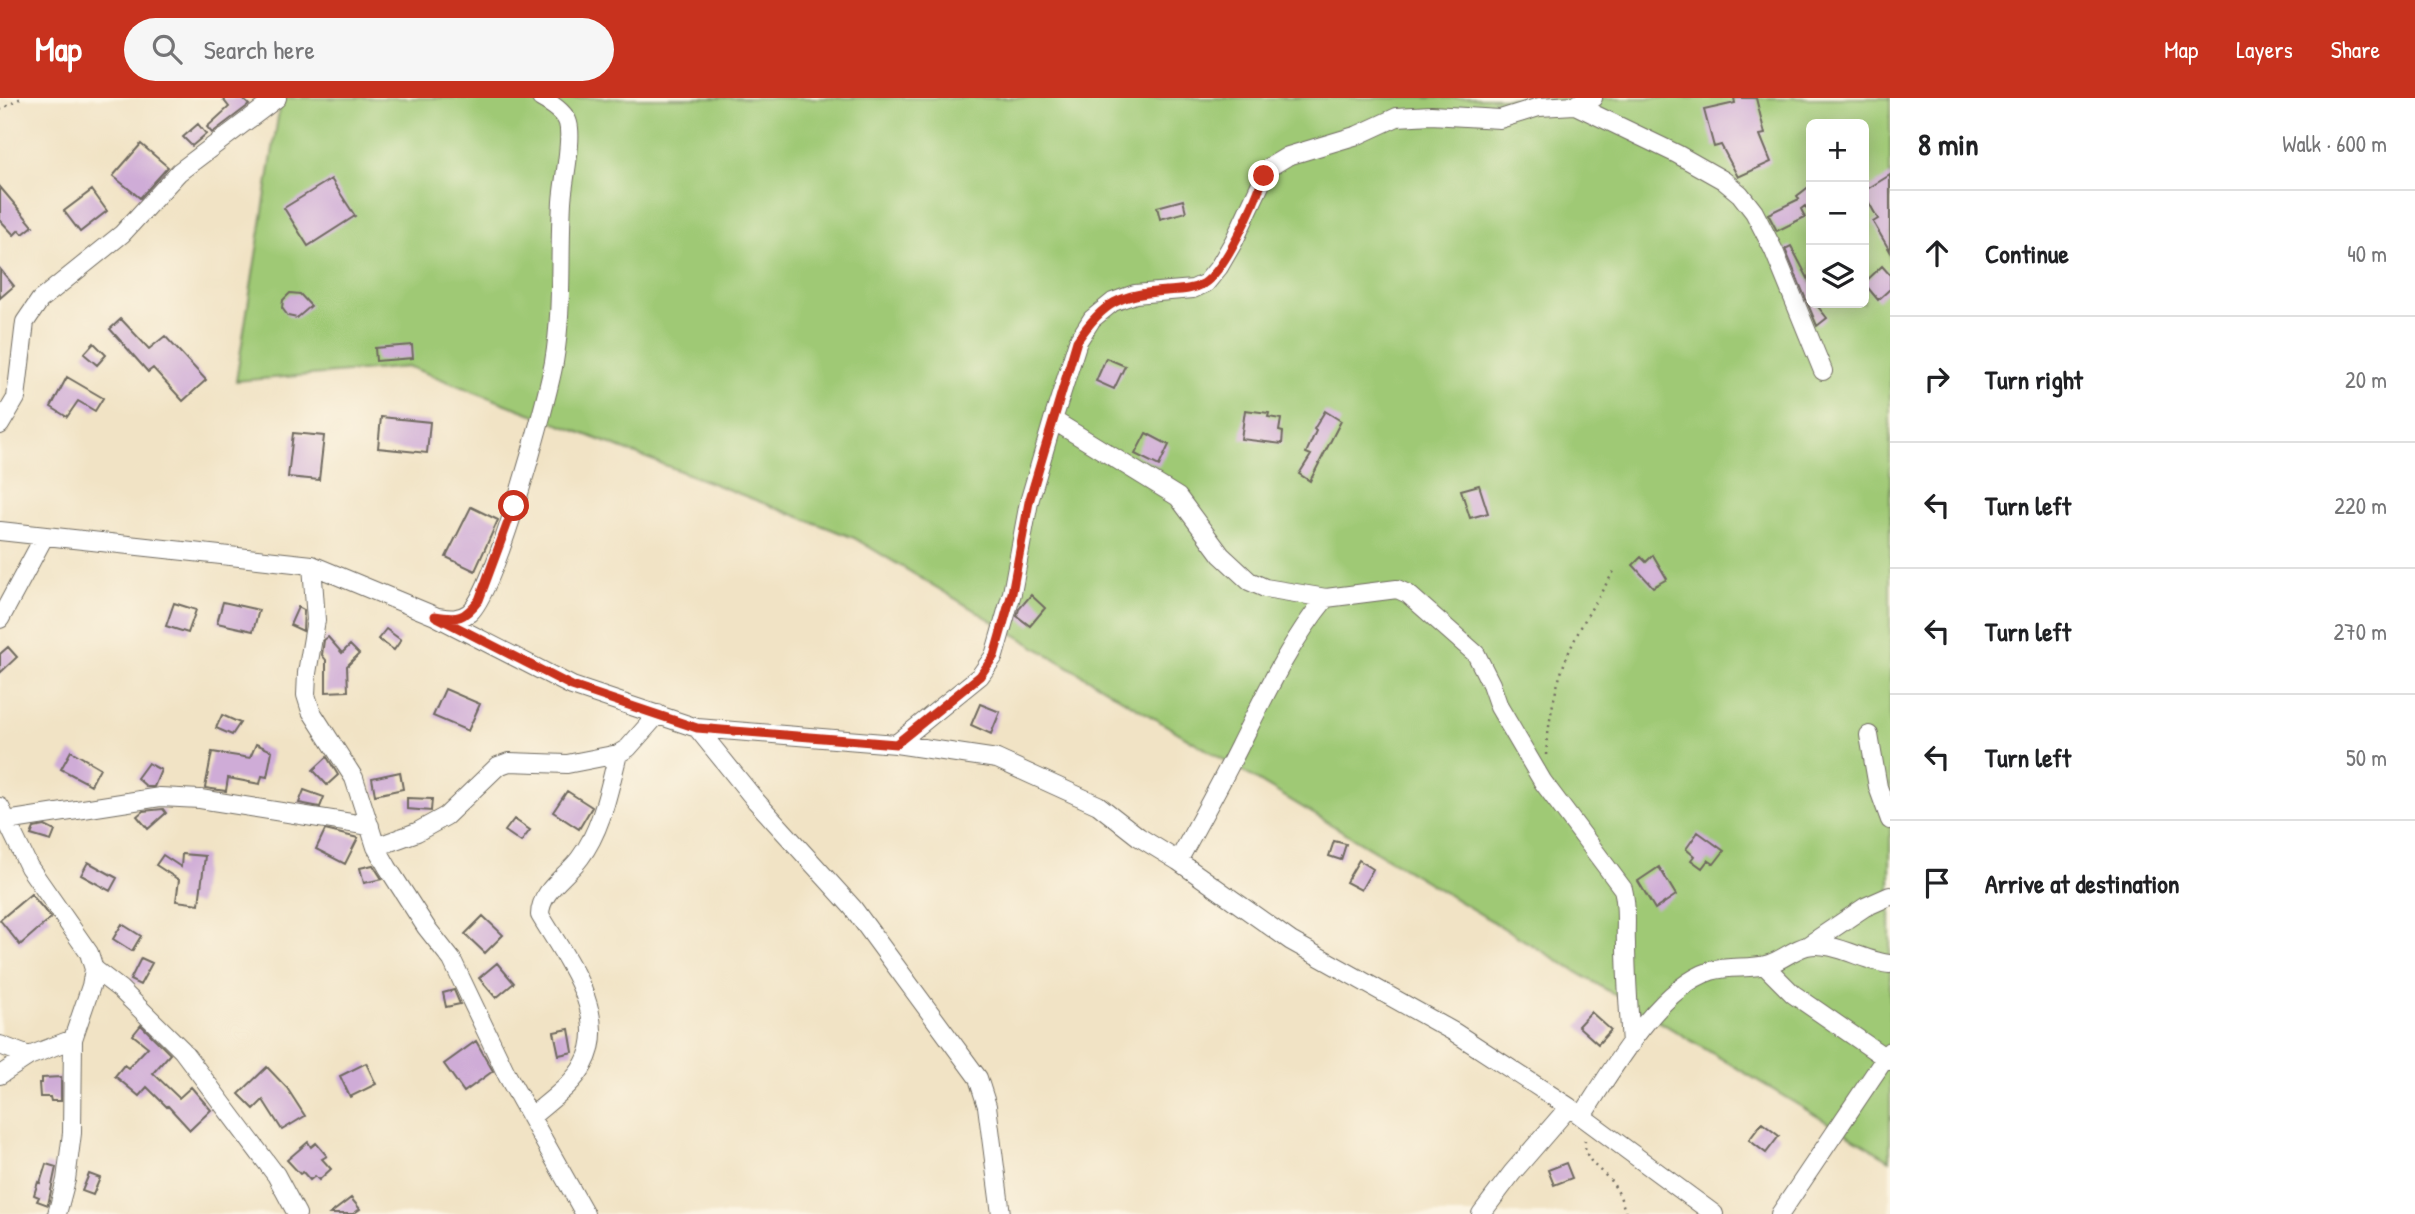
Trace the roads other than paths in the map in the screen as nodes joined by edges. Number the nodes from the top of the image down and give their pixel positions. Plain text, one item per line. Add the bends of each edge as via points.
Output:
1 (277, 98) edge
2 (541, 98) edge
3 (1593, 98) edge
4 (1575, 105) junction
5 (1823, 371) dead end
6 (1053, 420) junction
7 (0, 425) edge
8 (0, 531) edge
9 (44, 537) junction
10 (312, 565) junction
11 (1326, 598) junction
12 (435, 616) junction
13 (0, 619) edge
14 (658, 713) junction
15 (697, 728) junction
16 (1869, 735) dead end
17 (896, 744) junction
18 (618, 754) junction
19 (2, 816) edge
20 (1890, 820) edge
21 (370, 826) junction
22 (376, 847) junction
23 (1178, 861) junction
24 (1889, 893) edge
25 (1807, 946) junction
26 (1890, 964) edge
27 (1765, 966) junction
28 (94, 969) junction
29 (73, 1040) junction
30 (1631, 1044) junction
31 (0, 1045) edge
32 (29, 1056) junction
33 (1888, 1056) edge
34 (0, 1075) edge
35 (1581, 1115) junction
36 (531, 1116) junction
37 (57, 1214) edge
38 (297, 1214) edge
39 (584, 1214) edge
40 (1001, 1214) edge
41 (1481, 1214) edge
42 (1714, 1214) edge
43 (1780, 1214) edge

1 - 7 street via 178,172 121,234 40,300 24,322 16,398
2 - 12 street via 561,112 569,132 554,361 539,429 479,600 455,619
3 - 4 street
4 - 5 street via 1677,154 1740,194 1773,251
4 - 6 street via 1539,107 1489,120 1396,117 1358,135 1277,161 1268,168 1234,241 1206,282 1193,289 1135,294 1113,302 1092,319 1077,341
6 - 11 street via 1178,497 1221,555 1249,582
6 - 17 street via 994,656 980,676
8 - 9 street
9 - 10 street
9 - 13 street
10 - 12 street
10 - 21 street via 316,620 306,695 311,711 354,778
11 - 23 street via 1279,667
11 - 30 street via 1397,589 1476,654 1499,707 1543,782 1623,889 1628,905 1626,980
12 - 14 street via 572,686
14 - 15 street
14 - 18 street
15 - 17 street
15 - 40 street via 853,908 978,1078 987,1105
16 - 20 street via 1878,787
17 - 23 street via 997,759 1098,806
18 - 22 street via 568,764 509,762 498,766 446,816
18 - 36 street via 592,838 540,905 540,915 590,1010 590,1050 565,1087
19 - 21 street via 160,797
19 - 28 street via 29,867 89,953
21 - 22 street
22 - 36 street via 452,960
23 - 35 street via 1291,941 1454,1032
24 - 25 street
25 - 26 street
25 - 27 street
27 - 30 street via 1722,968 1689,982 1672,992
27 - 33 street via 1793,994
28 - 29 street
28 - 38 street via 182,1051 276,1175
29 - 32 street
29 - 37 street via 72,1133
30 - 35 street
31 - 32 street
32 - 34 street
33 - 43 street
35 - 41 street via 1512,1172
35 - 42 street
36 - 39 street

